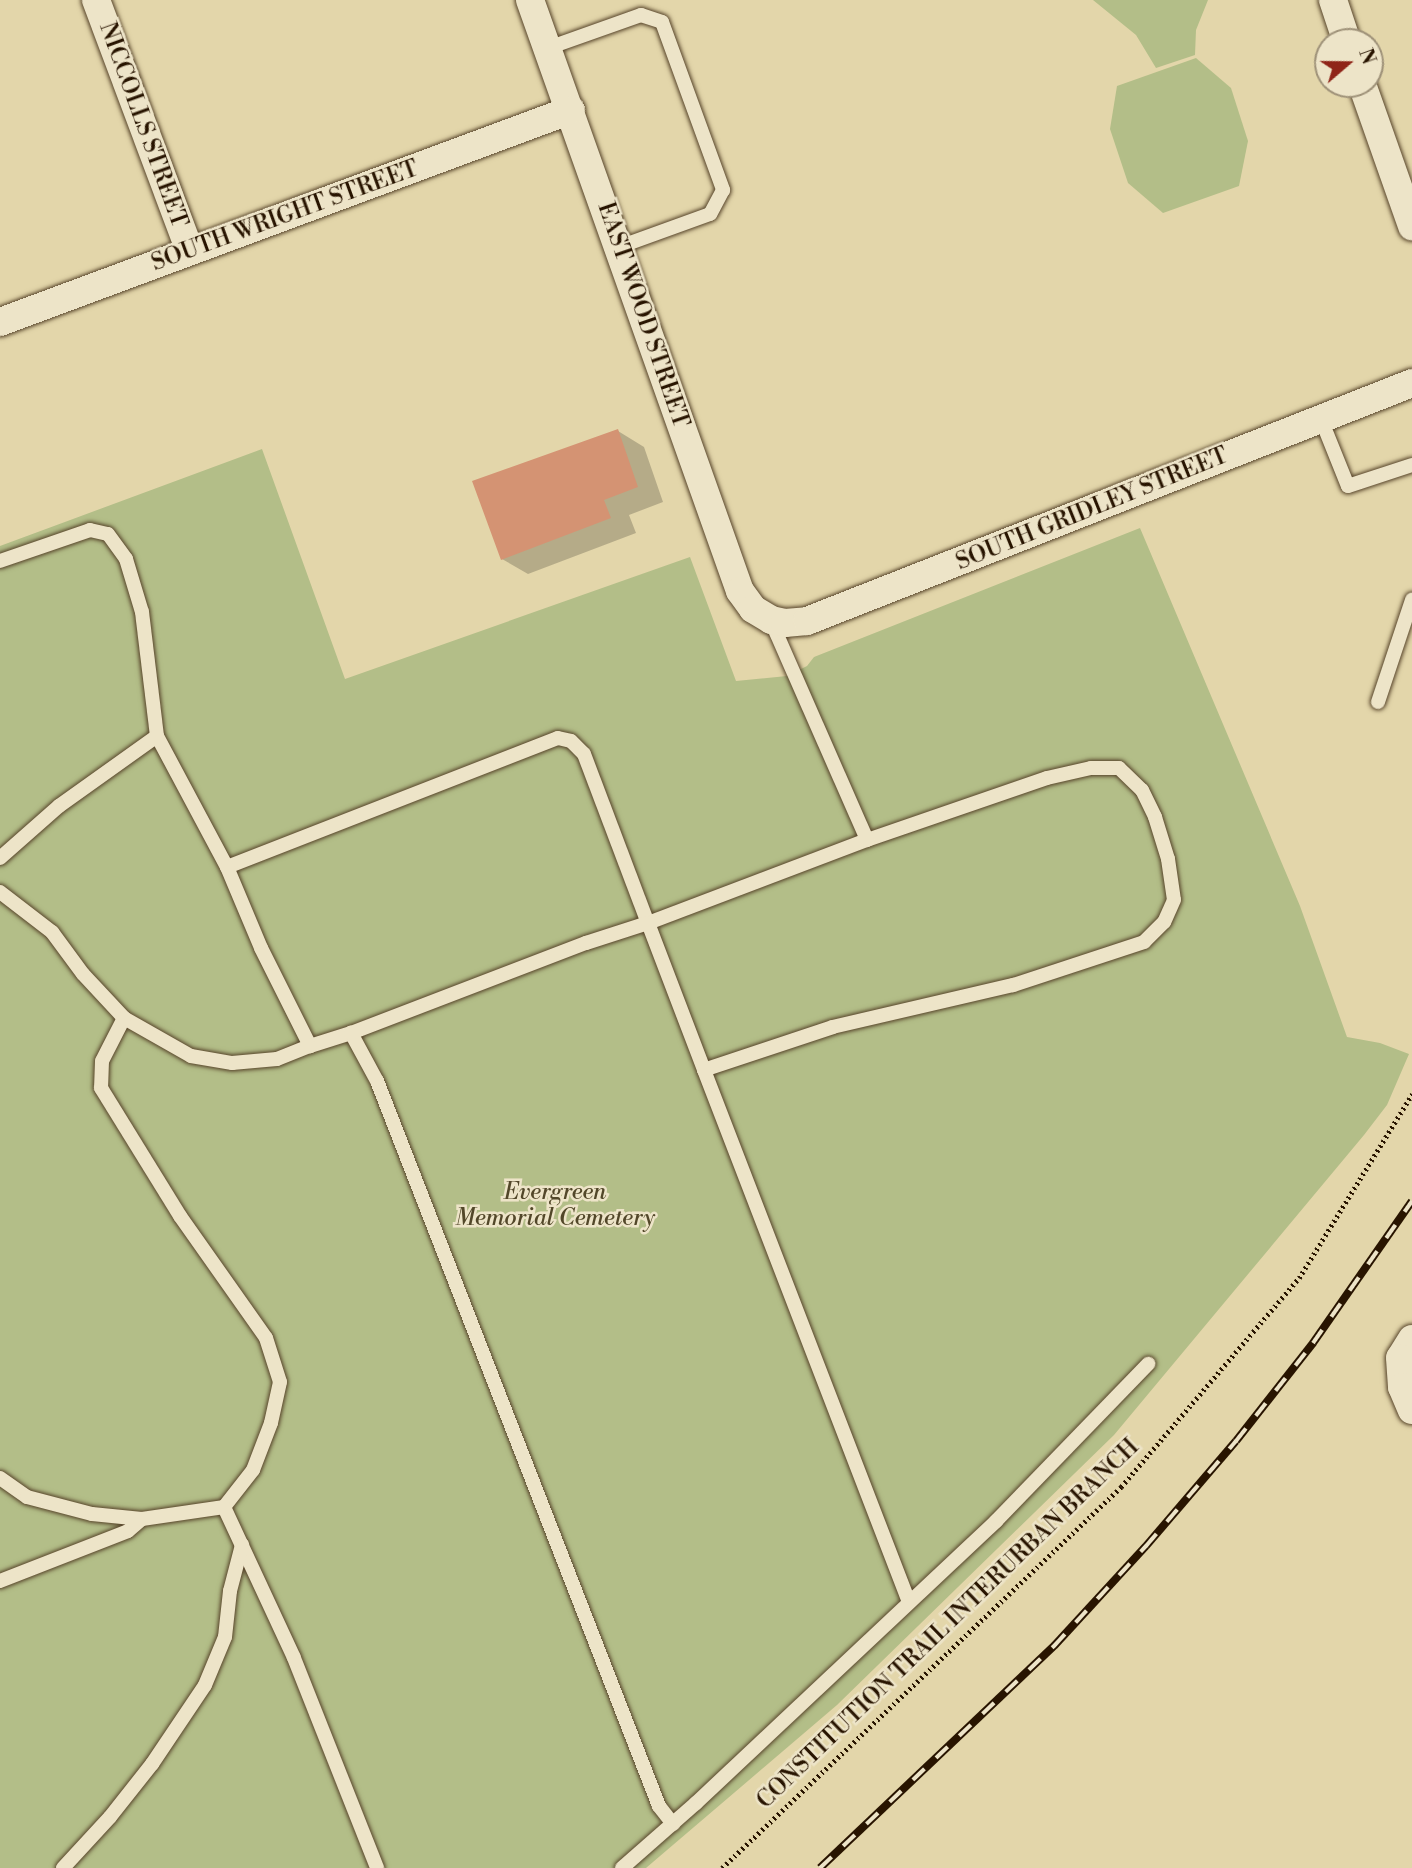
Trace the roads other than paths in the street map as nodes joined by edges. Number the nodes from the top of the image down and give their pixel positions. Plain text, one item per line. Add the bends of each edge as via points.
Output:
1 (96, 0) edge
2 (530, 0) edge
3 (1335, 1) edge
4 (1344, 28) edge
5 (548, 48) junction
6 (1367, 98) edge
7 (571, 110) junction
8 (1412, 226) edge
9 (620, 247) junction
10 (190, 251) junction
11 (0, 323) edge
12 (1412, 383) edge
13 (1321, 419) junction
14 (1412, 465) edge
15 (0, 561) edge
16 (1412, 600) edge
17 (771, 620) junction
18 (1378, 702) dead end
19 (157, 736) junction
20 (867, 840) junction
21 (0, 858) edge
22 (227, 867) junction
23 (0, 892) edge
24 (648, 923) junction
25 (124, 1018) junction
26 (351, 1033) junction
27 (310, 1046) junction
28 (704, 1070) junction
29 (1406, 1349) edge
30 (1147, 1364) dead end
31 (1412, 1410) edge
32 (0, 1478) edge
33 (224, 1507) junction
34 (142, 1519) junction
35 (242, 1545) junction
36 (0, 1581) edge
37 (909, 1602) junction
38 (673, 1824) junction
39 (63, 1868) edge
40 (377, 1868) edge
41 (622, 1868) edge

1 - 10 street, NICCOLLS STREET
2 - 5 street, EAST WOOD STREET
3 - 4 street
5 - 7 street, EAST WOOD STREET
5 - 9 lane via 641,15 662,22 723,190 710,214
6 - 8 street
7 - 9 street, EAST WOOD STREET
7 - 10 street, SOUTH WRIGHT STREET
9 - 17 street, EAST WOOD STREET via 740,591 753,609
10 - 11 street, SOUTH WRIGHT STREET
12 - 13 street, SOUTH GRIDLEY STREET
13 - 14 lane via 1348,486
13 - 17 street, SOUTH GRIDLEY STREET via 807,621
15 - 19 lane via 90,530 108,534 126,559 142,612
16 - 18 lane
17 - 20 lane
19 - 21 lane via 59,806
19 - 22 lane
20 - 24 lane
20 - 28 lane via 1047,778 1091,768 1119,768 1142,790 1155,817 1174,900 1164,922 1144,942 1013,985 833,1027
22 - 24 lane via 558,738 571,741 584,754
22 - 27 lane
23 - 25 lane via 52,932
24 - 26 lane
24 - 28 lane
25 - 27 lane via 191,1056 232,1063 277,1059
25 - 33 lane via 102,1061 101,1088 180,1216 266,1338 280,1381 271,1423 253,1470
26 - 27 lane
26 - 38 lane via 377,1082 659,1806
28 - 37 lane
29 - 31 street via 1402,1387
30 - 37 lane via 996,1521
32 - 34 lane via 27,1497 92,1514
33 - 34 lane
33 - 35 lane
34 - 36 lane via 128,1531
35 - 39 lane via 225,1637 205,1685 127,1796
35 - 40 lane via 294,1658
37 - 38 lane
38 - 41 lane

